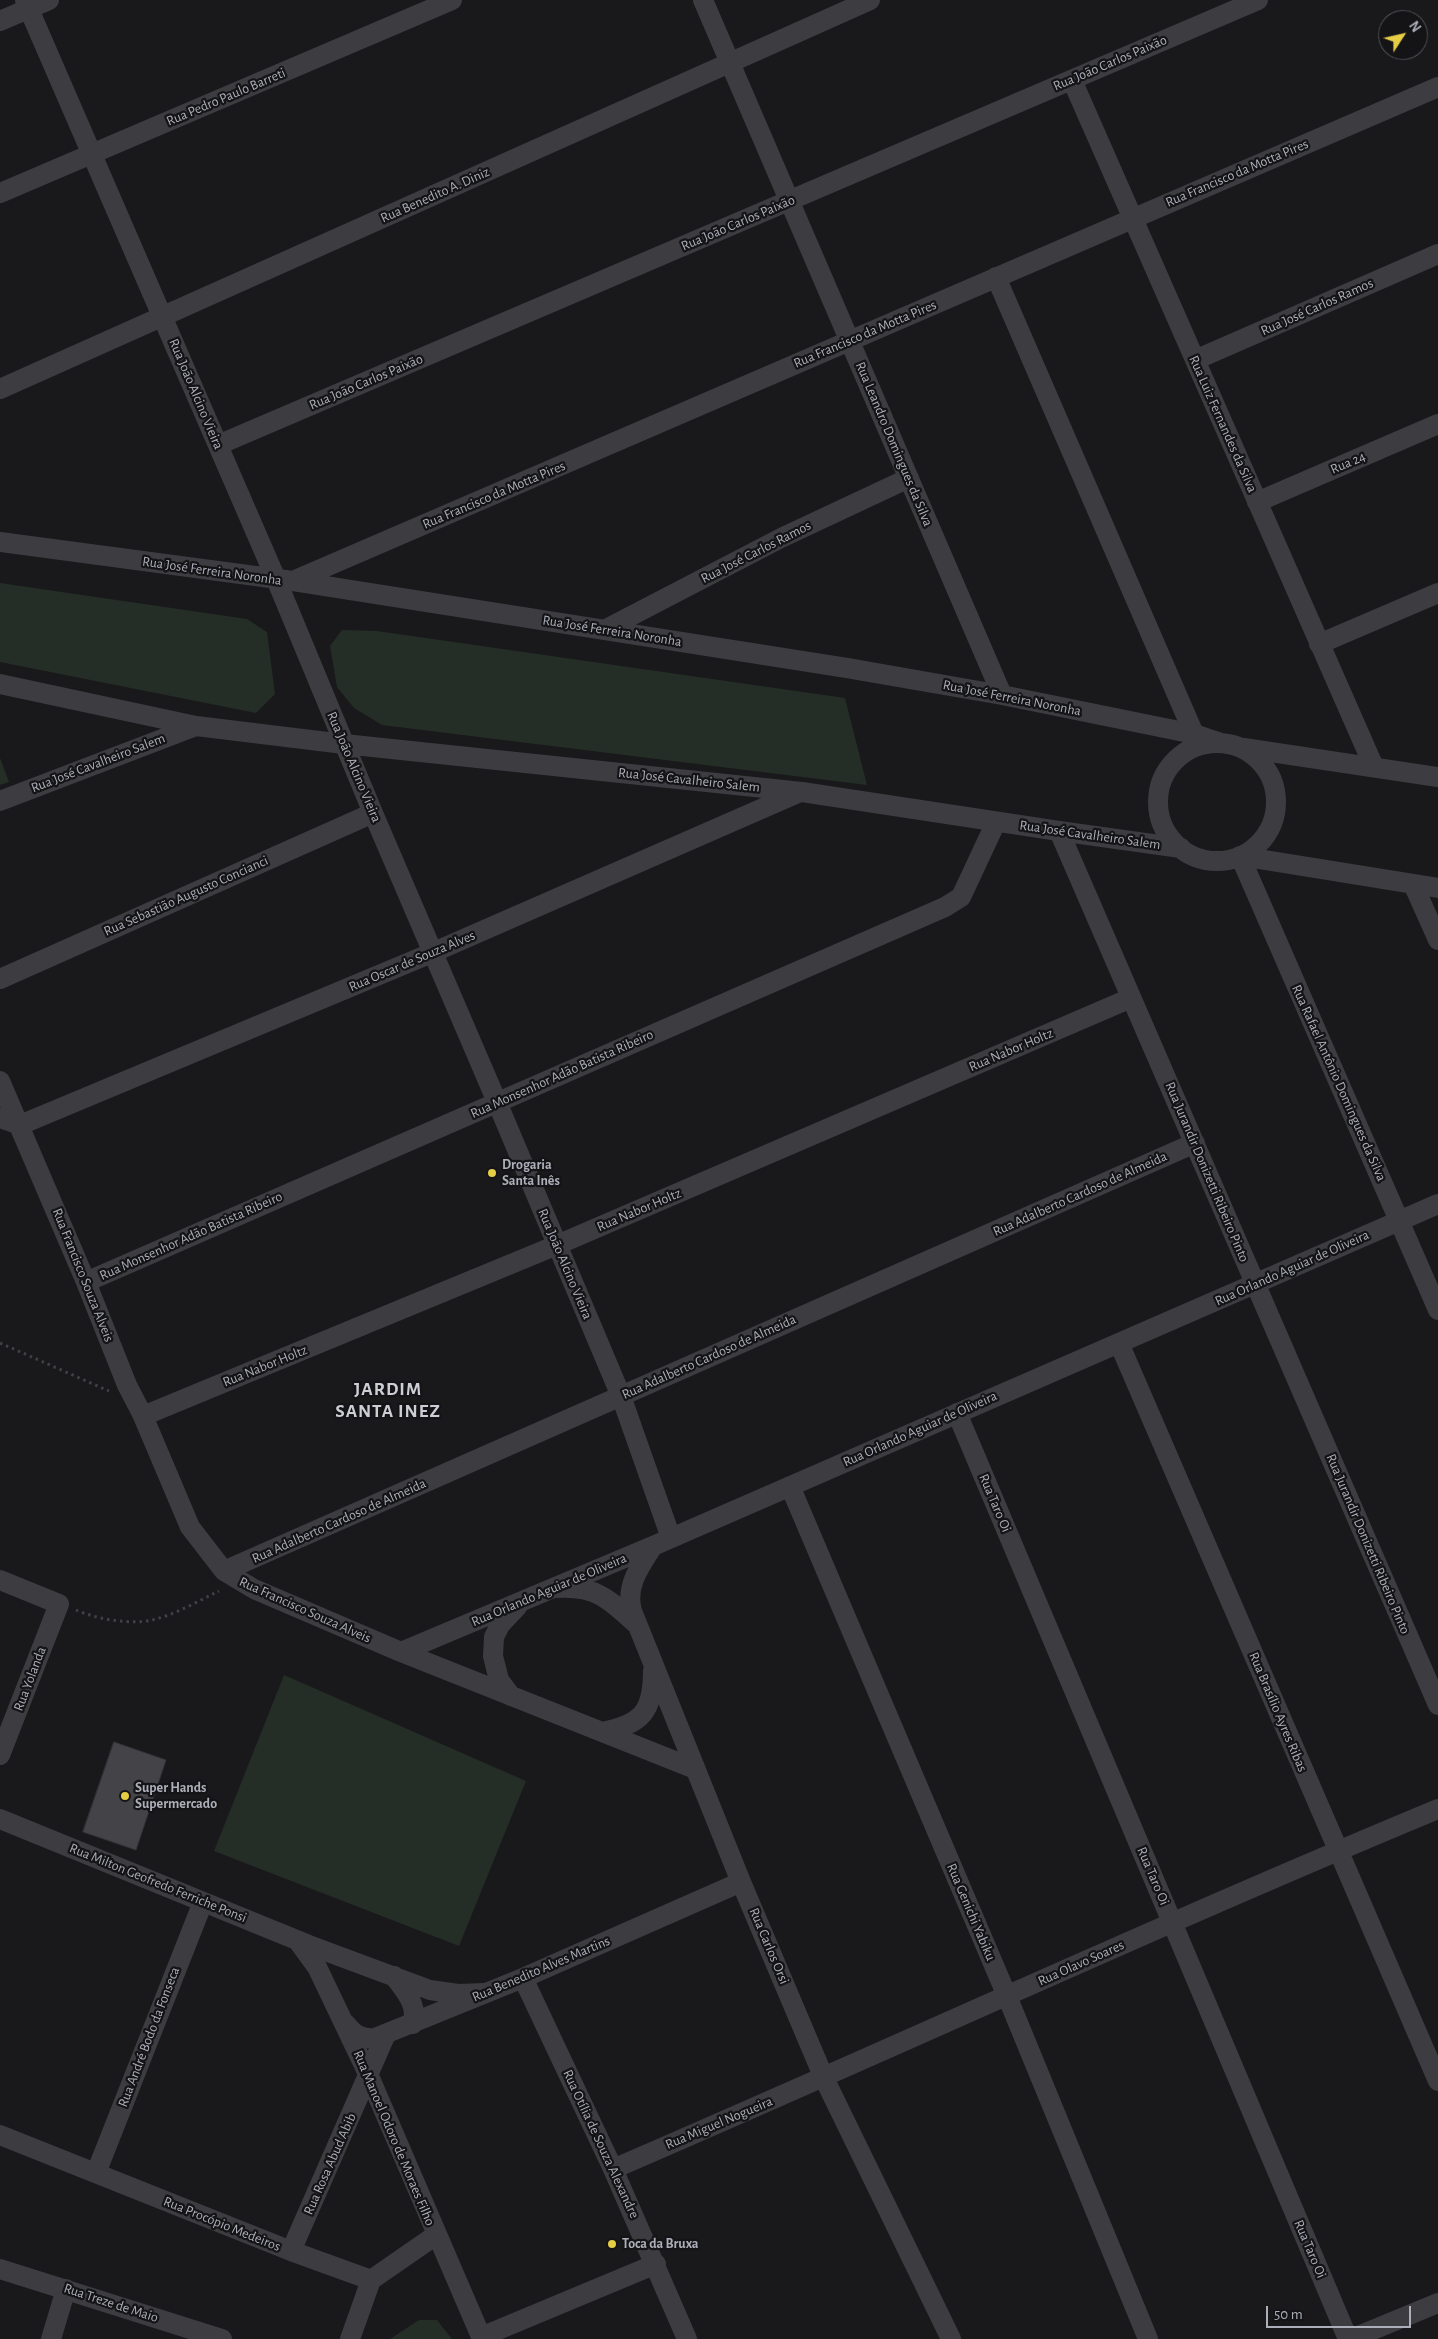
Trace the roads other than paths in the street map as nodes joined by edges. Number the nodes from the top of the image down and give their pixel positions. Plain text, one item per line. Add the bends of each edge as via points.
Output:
1 (49, 0) edge
2 (452, 0) edge
3 (703, 0) edge
4 (870, 0) edge
5 (1258, 0) edge
6 (26, 4) edge
7 (0, 21) edge
8 (730, 62) junction
9 (1072, 80) junction
10 (1438, 87) edge
11 (92, 154) junction
12 (0, 193) edge
13 (789, 201) junction
14 (1133, 218) junction
15 (1438, 254) edge
16 (996, 277) junction
17 (163, 316) junction
18 (850, 340) junction
19 (1195, 360) junction
20 (0, 389) edge
21 (1438, 424) edge
22 (218, 446) junction
23 (909, 478) junction
24 (1257, 502) junction
25 (0, 542) edge
26 (285, 580) junction
27 (1438, 593) edge
28 (604, 630) junction
29 (1319, 644) junction
30 (0, 684) edge
31 (1002, 695) junction
32 (196, 726) junction
33 (1194, 734) junction
34 (344, 744) junction
35 (1229, 745) junction
36 (1374, 768) junction
37 (1436, 776) edge
38 (802, 792) junction
39 (0, 800) edge
40 (373, 813) junction
41 (996, 822) junction
42 (1059, 832) junction
43 (1181, 848) junction
44 (1240, 856) junction
45 (1413, 884) junction
46 (1438, 888) edge
47 (1438, 940) edge
48 (434, 952) junction
49 (0, 978) edge
50 (1131, 998) junction
51 (0, 1082) edge
52 (498, 1102) junction
53 (0, 1118) edge
54 (20, 1125) junction
55 (1195, 1143) junction
56 (1438, 1204) edge
57 (1399, 1221) junction
58 (557, 1245) junction
59 (86, 1282) junction
60 (1255, 1284) junction
61 (1438, 1310) edge
62 (1119, 1343) junction
63 (621, 1396) junction
64 (139, 1408) junction
65 (957, 1413) junction
66 (790, 1486) junction
67 (672, 1538) junction
68 (653, 1546) junction
69 (231, 1576) junction
70 (0, 1580) edge
71 (552, 1589) junction
72 (524, 1600) junction
73 (638, 1626) junction
74 (402, 1652) junction
75 (653, 1664) junction
76 (511, 1696) junction
77 (1438, 1705) edge
78 (602, 1732) junction
79 (0, 1755) edge
80 (695, 1769) junction
81 (1438, 1810) edge
82 (0, 1819) edge
83 (1338, 1850) junction
84 (741, 1882) junction
85 (203, 1902) junction
86 (1172, 1923) junction
87 (306, 1944) junction
88 (335, 1955) junction
89 (394, 1976) junction
90 (322, 1977) junction
91 (523, 1978) junction
92 (484, 1993) junction
93 (1007, 1996) junction
94 (343, 2021) junction
95 (412, 2024) junction
96 (386, 2034) junction
97 (368, 2076) junction
98 (824, 2078) junction
99 (1438, 2081) edge
100 (0, 2135) edge
101 (613, 2169) junction
102 (96, 2173) junction
103 (436, 2235) junction
104 (291, 2251) junction
105 (656, 2264) junction
106 (0, 2270) edge
107 (371, 2280) junction
108 (66, 2289) junction
109 (1438, 2303) edge
110 (482, 2338) edge
111 (51, 2339) edge
112 (222, 2339) edge
113 (350, 2339) edge
114 (687, 2339) edge
115 (951, 2339) edge
116 (1148, 2339) edge
117 (1350, 2339) edge

1 - 6 street
2 - 11 street, Rua Pedro Paulo Barreti
3 - 8 street, Rua Leandro Domingues da Silva
4 - 8 street, Rua Benedito A. Diniz
5 - 9 street, Rua João Carlos Paixão
6 - 7 street
6 - 11 street, Rua João Alcino Vieira
8 - 13 street, Rua Leandro Domingues da Silva
8 - 17 street, Rua Benedito A. Diniz
9 - 13 street, Rua João Carlos Paixão
9 - 14 street, Rua Luiz Fernandes da Silva
10 - 14 street, Rua Francisco da Motta Pires
11 - 12 street, Rua Pedro Paulo Barreti
11 - 17 street, Rua João Alcino Vieira
13 - 18 street, Rua Leandro Domingues da Silva
13 - 22 street, Rua João Carlos Paixão
14 - 16 street, Rua Francisco da Motta Pires
14 - 19 street, Rua Luiz Fernandes da Silva
15 - 19 street, Rua José Carlos Ramos
16 - 18 street, Rua Francisco da Motta Pires
16 - 33 street
17 - 20 street, Rua Benedito A. Diniz
17 - 22 street, Rua João Alcino Vieira
18 - 23 street, Rua Leandro Domingues da Silva
18 - 26 street, Rua Francisco da Motta Pires
19 - 24 street, Rua Luiz Fernandes da Silva
21 - 24 street, Rua 24
22 - 26 street, Rua João Alcino Vieira
23 - 28 street, Rua José Carlos Ramos via 781,538
23 - 31 street, Rua Leandro Domingues da Silva
24 - 29 street, Rua Luiz Fernandes da Silva
25 - 26 street, Rua José Ferreira Noronha
26 - 28 street, Rua José Ferreira Noronha
26 - 34 street, Rua João Alcino Vieira
27 - 29 street
28 - 31 street, Rua José Ferreira Noronha
29 - 36 street, Rua Luiz Fernandes da Silva
30 - 32 street, Rua José Cavalheiro Salem
31 - 33 street, Rua José Ferreira Noronha
32 - 34 street, Rua José Cavalheiro Salem
32 - 39 street, Rua José Cavalheiro Salem
33 - 35 street, Rua José Ferreira Noronha
34 - 38 street, Rua José Cavalheiro Salem
34 - 40 street, Rua João Alcino Vieira
35 - 36 street, Rua José Ferreira Noronha
35 - 43 street via 1198,746 1188,750 1165,775 1159,796 1161,819
35 - 44 street via 1252,754 1267,771 1275,792 1271,826 1257,845
36 - 37 street, Rua José Ferreira Noronha
38 - 41 street, Rua José Cavalheiro Salem
38 - 48 street, Rua Oscar de Souza Alves
40 - 48 street, Rua João Alcino Vieira
40 - 49 street, Rua Sebastião Augusto Concianci
41 - 42 street, Rua José Cavalheiro Salem
41 - 52 street, Rua Monsenhor Adão Batista Ribeiro via 961,897 945,907
42 - 43 street, Rua José Cavalheiro Salem
42 - 50 street, Rua Jurandir Donizetti Ribeiro Pinto
43 - 44 street via 1214,860
44 - 45 street
44 - 57 street, Rua Rafael Antônio Domingues da Silva
45 - 46 street
45 - 47 street
48 - 52 street, Rua João Alcino Vieira
48 - 54 street, Rua Oscar de Souza Alves
50 - 55 street, Rua Jurandir Donizetti Ribeiro Pinto
50 - 58 street, Rua Nabor Holtz
51 - 54 street, Rua Francisco Souza Alveis
52 - 58 street, Rua João Alcino Vieira
52 - 59 street, Rua Monsenhor Adão Batista Ribeiro
53 - 54 street
54 - 59 street, Rua Francisco Souza Alveis
55 - 60 street, Rua Jurandir Donizetti Ribeiro Pinto
55 - 63 street, Rua Adalberto Cardoso de Almeida
56 - 57 street, Rua Orlando Aguiar de Oliveira
57 - 60 street, Rua Orlando Aguiar de Oliveira
57 - 61 street, Rua Rafael Antônio Domingues da Silva
58 - 63 street, Rua João Alcino Vieira
58 - 64 street, Rua Nabor Holtz
59 - 64 street, Rua Francisco Souza Alveis
60 - 62 street, Rua Orlando Aguiar de Oliveira
60 - 77 street, Rua Jurandir Donizetti Ribeiro Pinto
62 - 65 street, Rua Orlando Aguiar de Oliveira
62 - 83 street, Rua Brasílio Ayres Ribas
63 - 67 street, Rua João Alcino Vieira
63 - 69 street, Rua Adalberto Cardoso de Almeida
64 - 69 street, Rua Francisco Souza Alveis via 190,1527
65 - 66 street, Rua Orlando Aguiar de Oliveira
65 - 86 street, Rua Taro Oi
66 - 67 street, Rua Orlando Aguiar de Oliveira
66 - 93 street, Rua Genichi Yabiku
67 - 68 street, Rua Orlando Aguiar de Oliveira
68 - 71 street, Rua Orlando Aguiar de Oliveira
68 - 73 street, Rua Carlos Orsi via 630,1589 629,1600
69 - 74 street, Rua Francisco Souza Alveis
70 - 79 street, Rua Yolanda via 59,1604
71 - 72 street, Rua Orlando Aguiar de Oliveira
71 - 73 street via 573,1588 607,1598
72 - 74 street, Rua Orlando Aguiar de Oliveira
72 - 76 street via 500,1625 494,1637 493,1656 499,1680
73 - 75 street, Rua Carlos Orsi
74 - 76 street, Rua Francisco Souza Alveis
75 - 78 street via 650,1702 643,1716 634,1723
75 - 80 street, Rua Carlos Orsi
76 - 78 street, Rua Francisco Souza Alveis
78 - 80 street, Rua Francisco Souza Alveis
80 - 84 street, Rua Carlos Orsi
81 - 83 street, Rua Olavo Soares
82 - 85 street, Rua Milton Geofredo Ferriche Ponsi
83 - 86 street, Rua Olavo Soares
83 - 99 street, Rua Brasílio Ayres Ribas
84 - 91 street, Rua Benedito Alves Martins
84 - 98 street, Rua Carlos Orsi
85 - 87 street, Rua Milton Geofredo Ferriche Ponsi
85 - 102 street, Rua André Bodo da Fonseca
86 - 93 street, Rua Olavo Soares
86 - 117 street, Rua Taro Oi
87 - 88 street, Rua Milton Geofredo Ferriche Ponsi
87 - 90 street, Rua Manoel Odoro de Moraes Filho
88 - 89 street, Rua Milton Geofredo Ferriche Ponsi
88 - 90 street via 324,1961
89 - 92 street, Rua Milton Geofredo Ferriche Ponsi via 430,1990
89 - 95 street via 411,2000 415,2016
90 - 94 street, Rua Manoel Odoro de Moraes Filho
91 - 92 street, Rua Benedito Alves Martins
91 - 101 street, Rua Otília de Souza Alexandre
92 - 95 street, Rua Benedito Alves Martins
93 - 98 street, Rua Olavo Soares
93 - 116 street, Rua Genichi Yabiku
94 - 96 street, Rua Benedito Alves Martins via 354,2034 364,2039
94 - 97 street, Rua Manoel Odoro de Moraes Filho
95 - 96 street, Rua Benedito Alves Martins
96 - 97 street, Rua Rosa Abud Abib
97 - 103 street, Rua Manoel Odoro de Moraes Filho
97 - 104 street, Rua Rosa Abud Abib
98 - 101 street, Rua Miguel Nogueira
98 - 115 street, Rua Carlos Orsi
100 - 102 street, Rua Procópio Medeiros
101 - 105 street, Rua Otília de Souza Alexandre
102 - 104 street, Rua Procópio Medeiros
103 - 107 street
103 - 110 street, Rua Manoel Odoro de Moraes Filho
104 - 107 street, Rua Procópio Medeiros
105 - 110 street
105 - 114 street, Rua Otília de Souza Alexandre
106 - 108 street, Rua Treze de Maio
107 - 113 street
108 - 111 street
108 - 112 street, Rua Treze de Maio
109 - 117 street

